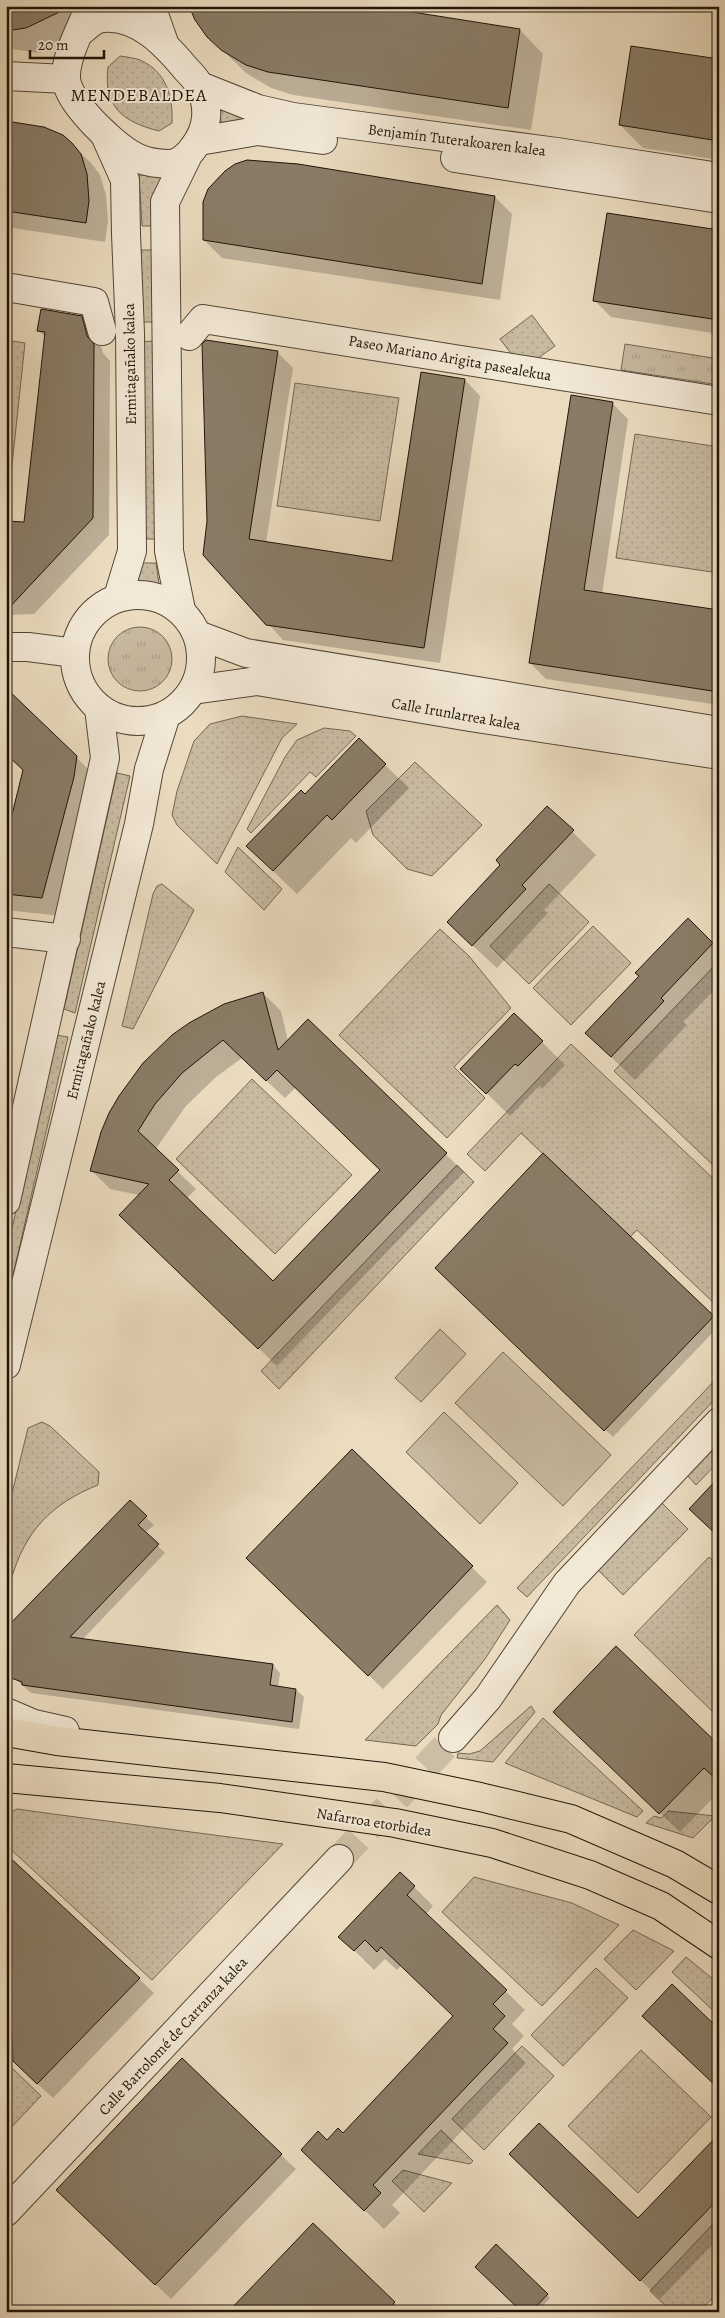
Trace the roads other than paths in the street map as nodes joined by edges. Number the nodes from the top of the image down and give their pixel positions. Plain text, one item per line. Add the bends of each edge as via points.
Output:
1 (90, 6) edge
2 (151, 6) edge
3 (80, 32) junction
4 (164, 43) junction
5 (6, 76) edge
6 (66, 79) junction
7 (200, 86) junction
8 (104, 133) junction
9 (193, 149) junction
10 (719, 177) edge
11 (719, 199) edge
12 (6, 287) edge
13 (102, 331) dead end
14 (189, 336) dead end
15 (719, 401) edge
16 (118, 597) junction
17 (181, 610) junction
18 (198, 635) junction
19 (6, 647) edge
20 (75, 653) junction
21 (193, 690) junction
22 (99, 708) junction
23 (166, 715) junction
24 (719, 732) edge
25 (719, 755) edge
26 (6, 932) edge
27 (66, 938) junction
28 (6, 1201) edge
29 (6, 1364) edge
30 (719, 1422) edge
31 (6, 1712) edge
32 (6, 1732) edge
33 (452, 1738) tunnel mouth
34 (110, 1747) junction
35 (6, 1778) edge
36 (339, 1859) tunnel mouth
37 (719, 1890) edge
38 (719, 1945) edge
39 (6, 2212) edge

1 - 3 street
2 - 4 street
3 - 4 street via 100,18 116,18 141,27
3 - 6 street via 70,56
4 - 7 street
5 - 6 street
6 - 8 street via 80,109
7 - 9 street via 207,110 206,126
7 - 10 street, Benjamín Tuterakoaren kalea via 258,109 293,117
8 - 9 street via 133,156 149,163 170,164
8 - 16 street, Ermitagañako kalea via 126,180 132,551
9 - 11 street, Benjamín Tuterakoaren kalea via 257,131
9 - 17 street via 165,202 169,551
12 - 13 street via 94,302
14 - 15 street, Paseo Mariano Arigita pasealekua via 203,318
16 - 17 street via 151,595
16 - 20 street via 96,610 81,629
17 - 18 street
18 - 21 street via 202,663
18 - 24 street, Calle Irunlarrea kalea via 246,654
19 - 20 street
20 - 22 street via 80,684
21 - 23 street
21 - 25 street, Calle Irunlarrea kalea via 258,681
22 - 23 street via 120,719 143,721
22 - 27 street via 105,758
23 - 29 street, Ermitagañako kalea via 149,769
26 - 27 street
27 - 28 street
30 - 33 street via 567,1583 488,1698
31 - 34 street via 34,1724 99,1737
32 - 34 main road
34 - 37 main road via 384,1777 480,1797 571,1819 675,1864
35 - 38 main road, Nafarroa etorbidea via 220,1798 395,1823 492,1843 590,1876 661,1906
36 - 39 street, Calle Bartolomé de Carranza kalea

